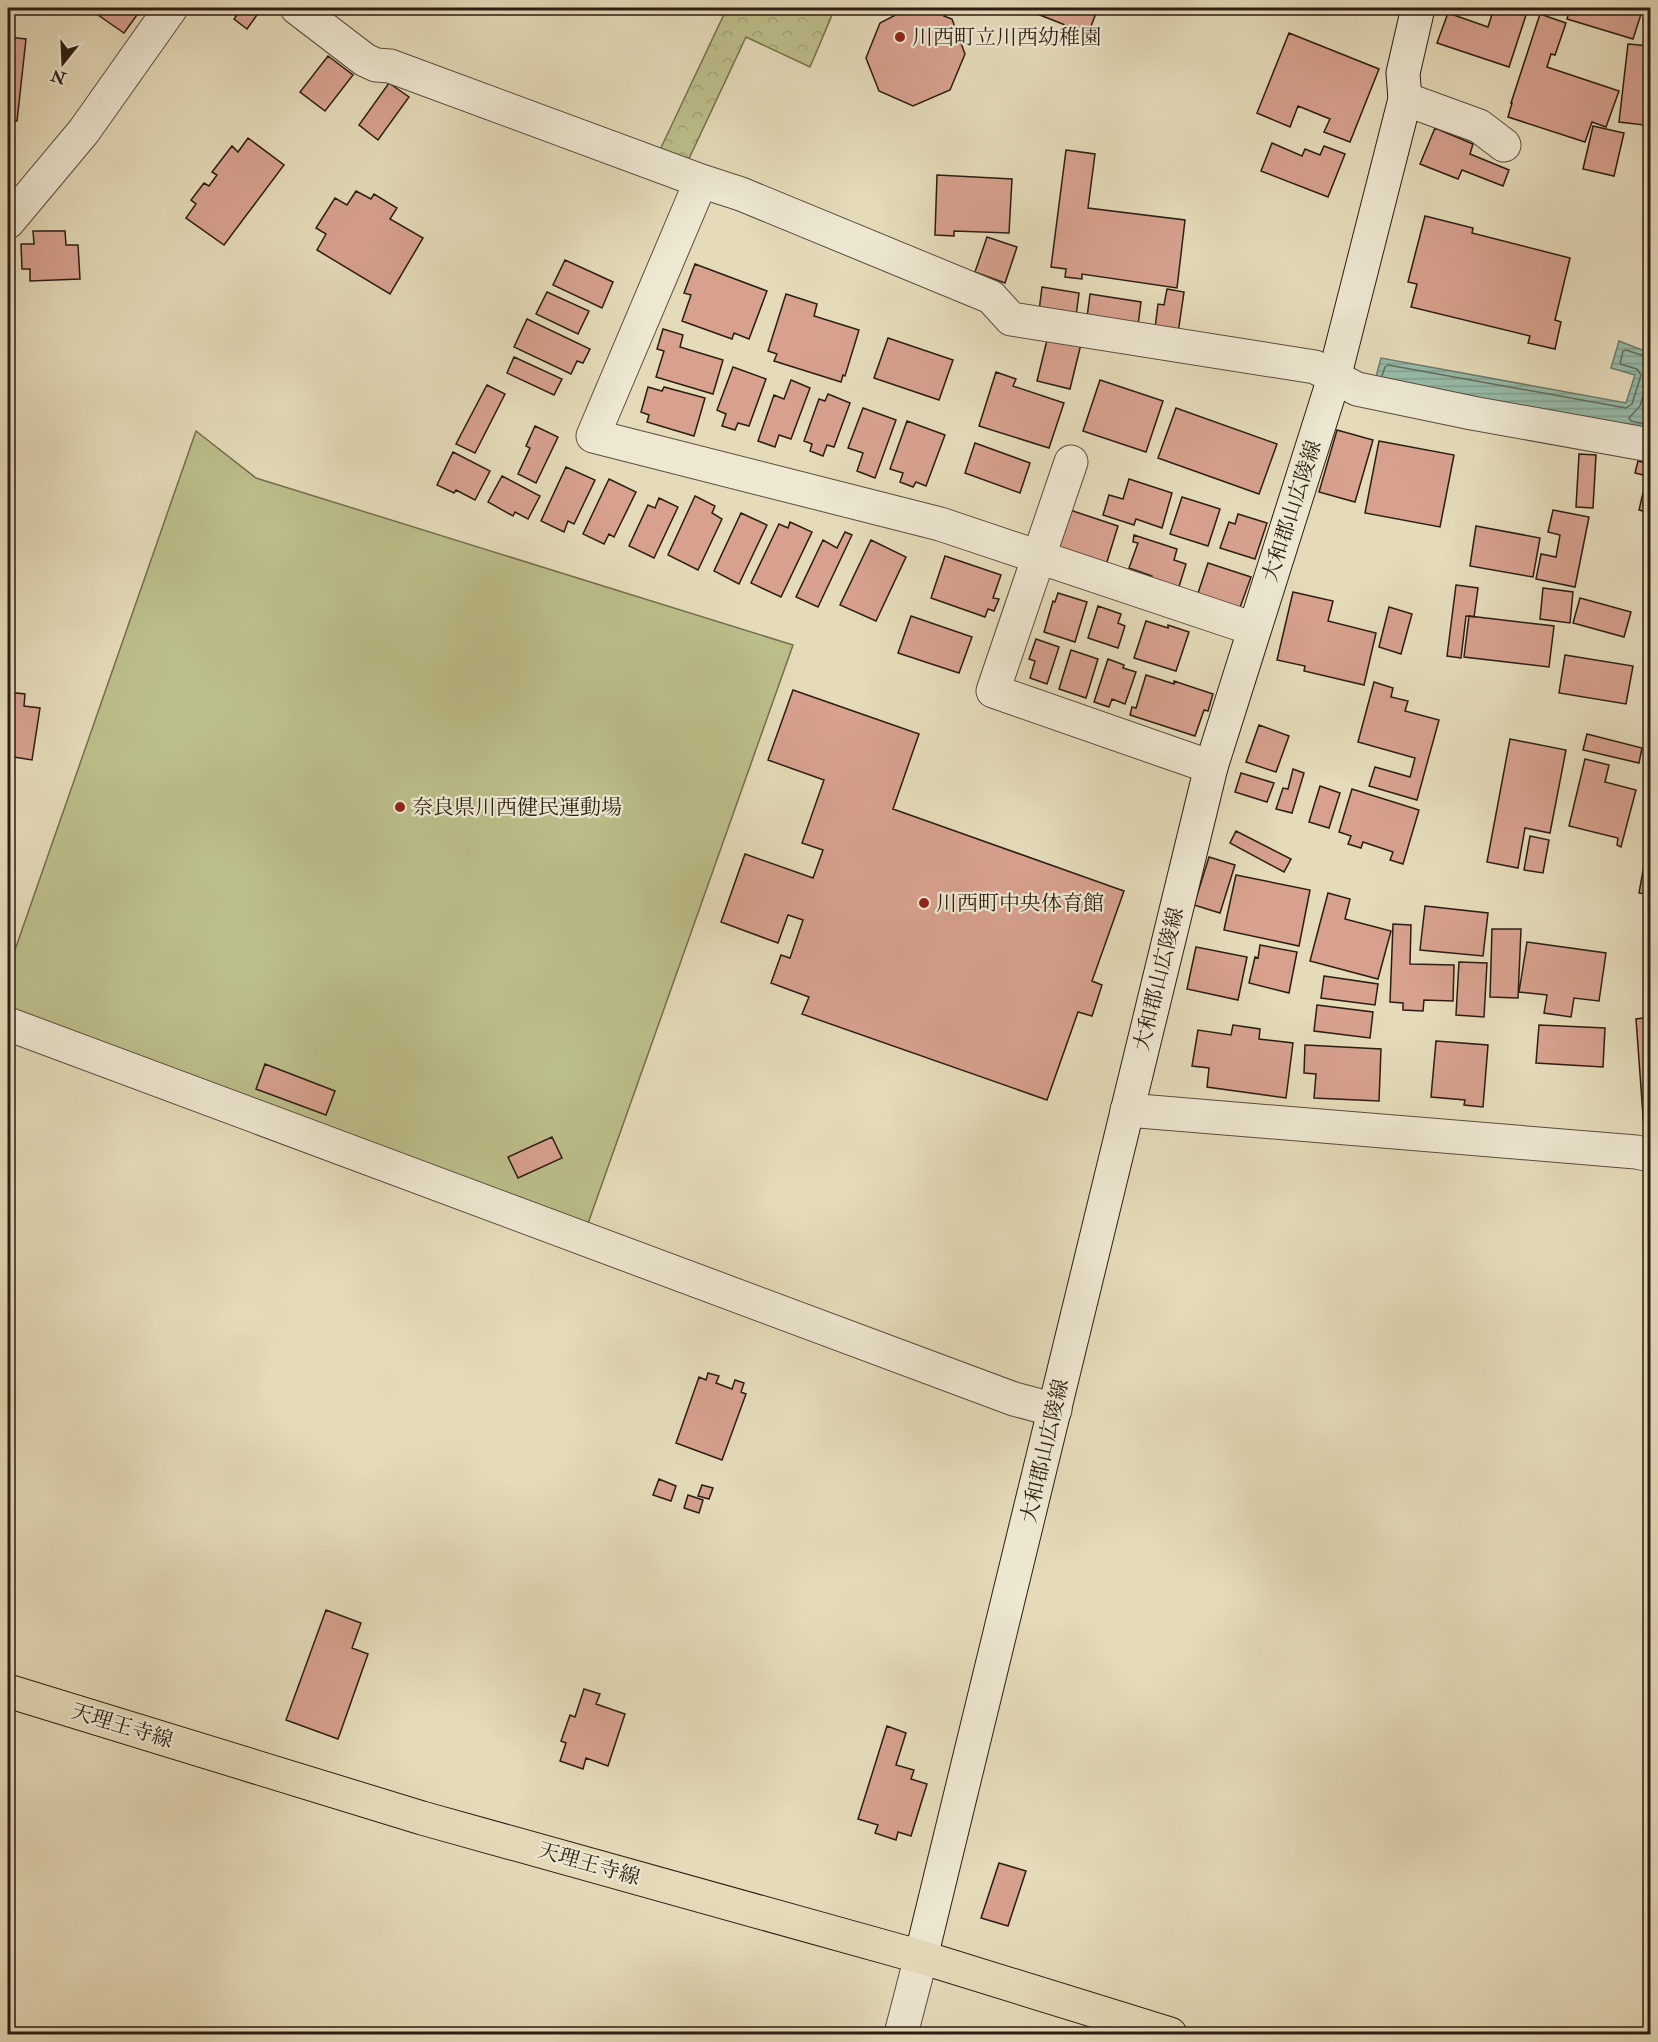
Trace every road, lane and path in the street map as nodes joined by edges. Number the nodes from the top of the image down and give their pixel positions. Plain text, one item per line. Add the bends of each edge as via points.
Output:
1 (171, 8) edge
2 (297, 8) edge
3 (1418, 8) edge
4 (1405, 99) junction
5 (1504, 145) dead end
6 (701, 181) junction
7 (8, 222) edge
8 (1334, 378) junction
9 (1650, 445) edge
10 (1071, 462) dead end
11 (1038, 556) junction
12 (1254, 629) junction
13 (1211, 767) junction
14 (8, 1024) edge
15 (1127, 1110) junction
16 (1650, 1155) edge
17 (1055, 1410) junction
18 (8, 1691) edge
19 (921, 1957) junction
20 (901, 2034) edge
21 (1170, 2034) edge

1 - 7 street via 84,131
2 - 6 street via 376,65 390,66
3 - 4 street, 大和郡山広陵線 via 1403,73
4 - 5 street via 1479,126
4 - 8 street, 大和郡山広陵線
6 - 8 street via 991,297 1011,319 1315,367
6 - 11 street via 593,436 940,524
8 - 9 street via 1357,389
8 - 12 street, 大和郡山広陵線
10 - 11 street
11 - 12 street
11 - 13 street via 993,691
12 - 13 street, 大和郡山広陵線
13 - 15 street, 大和郡山広陵線
14 - 17 street via 1014,1399
15 - 16 street
15 - 17 street, 大和郡山広陵線
17 - 19 street, 大和郡山広陵線
18 - 19 main road, 天理王寺線 via 422,1818
19 - 20 street, 大和郡山広陵線
19 - 21 main road, 天理王寺線

